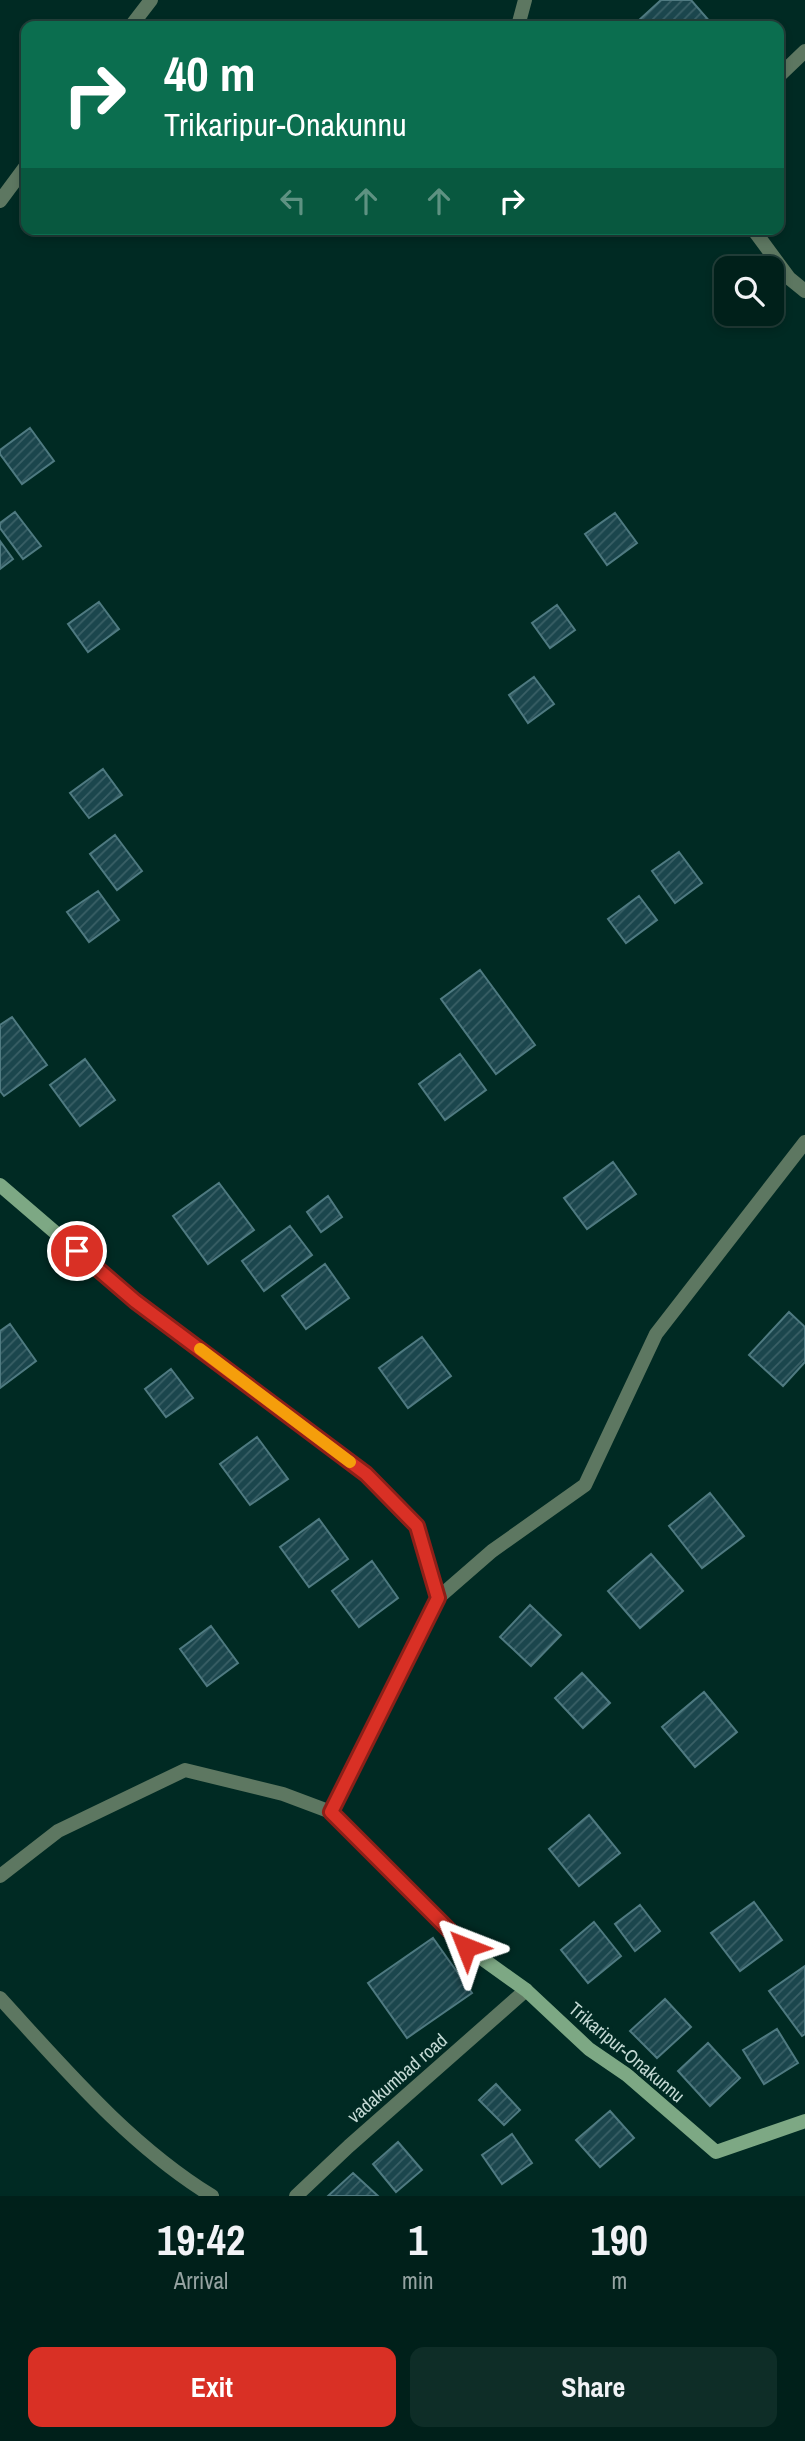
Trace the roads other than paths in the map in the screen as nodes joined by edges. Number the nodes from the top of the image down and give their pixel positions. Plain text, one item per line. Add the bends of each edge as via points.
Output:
1 (151, 0) edge
2 (526, 0) edge
3 (135, 21) edge
4 (520, 21) edge
5 (805, 51) edge
6 (784, 71) edge
7 (21, 173) edge
8 (0, 201) edge
9 (757, 235) edge
10 (805, 291) edge
11 (805, 1142) edge
12 (0, 1185) edge
13 (438, 1598) junction
14 (331, 1812) junction
15 (0, 1876) edge
16 (526, 1990) junction
17 (0, 1998) edge
18 (805, 2121) edge
19 (212, 2196) edge
20 (296, 2196) edge

1 - 3 street
2 - 4 street
5 - 6 street
7 - 8 street
9 - 10 street via 789,278
11 - 13 street via 656,1334 585,1485 492,1551
12 - 13 street via 135,1301 366,1474 417,1526
13 - 14 street
14 - 15 street via 283,1794 185,1770 58,1831
14 - 16 street, Trikaripur-Onakunnu via 466,1947
16 - 18 street, Trikaripur-Onakunnu via 589,2049 627,2075 716,2152
16 - 20 street, vadakumbad road
17 - 19 street via 96,2103 184,2179

